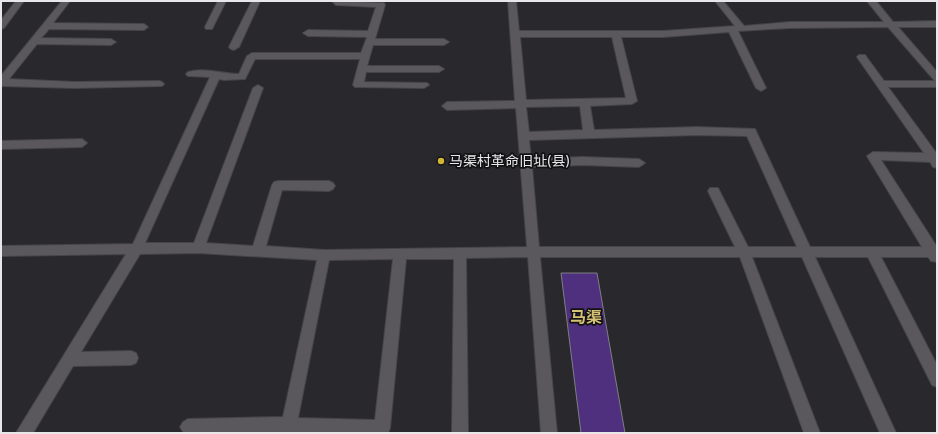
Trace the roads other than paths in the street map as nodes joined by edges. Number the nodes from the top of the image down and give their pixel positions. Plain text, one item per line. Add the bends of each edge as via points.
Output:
1 (20, 1) edge
2 (66, 1) edge
3 (222, 1) edge
4 (256, 1) edge
5 (336, 1) edge
6 (512, 1) edge
7 (719, 1) edge
8 (871, 1) edge
9 (382, 3) edge
10 (892, 24) junction
11 (937, 24) edge
12 (1, 26) edge
13 (46, 26) junction
14 (144, 27) dead end
15 (209, 27) dead end
16 (737, 29) junction
17 (308, 33) dead end
18 (515, 34) junction
19 (616, 34) junction
20 (370, 38) junction
21 (34, 42) junction
22 (111, 42) dead end
23 (444, 42) dead end
24 (234, 47) dead end
25 (364, 56) junction
26 (862, 57) dead end
27 (362, 69) junction
28 (439, 69) dead end
29 (5, 72) edge
30 (191, 74) dead end
31 (216, 74) junction
32 (937, 78) edge
33 (1, 83) edge
34 (159, 84) dead end
35 (881, 84) junction
36 (937, 84) edge
37 (424, 85) dead end
38 (258, 88) dead end
39 (761, 88) dead end
40 (584, 101) junction
41 (521, 105) junction
42 (447, 106) dead end
43 (589, 134) junction
44 (524, 136) junction
45 (82, 143) dead end
46 (1, 145) edge
47 (936, 160) edge
48 (526, 163) junction
49 (640, 163) dead end
50 (329, 186) dead end
51 (714, 191) dead end
52 (137, 248) junction
53 (198, 248) junction
54 (258, 251) junction
55 (534, 252) junction
56 (744, 252) junction
57 (806, 252) junction
58 (872, 252) junction
59 (460, 253) junction
60 (2, 254) edge
61 (400, 254) junction
62 (935, 254) edge
63 (324, 255) junction
64 (131, 358) dead end
65 (69, 359) junction
66 (937, 380) edge
67 (289, 425) junction
68 (188, 427) dead end
69 (24, 433) edge
70 (460, 433) edge
71 (549, 433) edge
72 (812, 433) edge
73 (888, 433) edge

1 - 12 street
2 - 13 street
3 - 15 street
4 - 24 street
5 - 9 street
6 - 18 street
7 - 16 street
8 - 10 street
9 - 20 street
10 - 11 street
10 - 16 street via 790,25
10 - 32 street
13 - 14 street
13 - 21 street
16 - 19 street
16 - 39 street
17 - 20 street
18 - 19 street
18 - 41 street
19 - 40 street via 632,101
20 - 23 street
20 - 25 street
21 - 22 street
21 - 29 street
25 - 27 street
25 - 31 street via 252,56 242,77 224,77
26 - 35 street
27 - 28 street
27 - 37 street via 358,85
29 - 33 street
30 - 31 street
31 - 52 street
33 - 34 street
35 - 36 street
35 - 47 street
38 - 53 street
40 - 41 street
40 - 43 street
41 - 42 street
41 - 44 street
43 - 44 street
43 - 57 street via 751,132
44 - 48 street
45 - 46 street
47 - 62 street via 873,156
48 - 49 street
48 - 55 street
50 - 54 street via 278,186
51 - 56 street
52 - 53 street
52 - 60 street
52 - 65 street
53 - 54 street
54 - 63 street
55 - 56 street
55 - 59 street
55 - 71 street
56 - 57 street
56 - 72 street
57 - 58 street
57 - 73 street
58 - 62 street
58 - 66 street
59 - 61 street
59 - 70 street
61 - 63 street
61 - 67 street via 382,428
63 - 67 street
64 - 65 street
65 - 69 street
67 - 68 street

